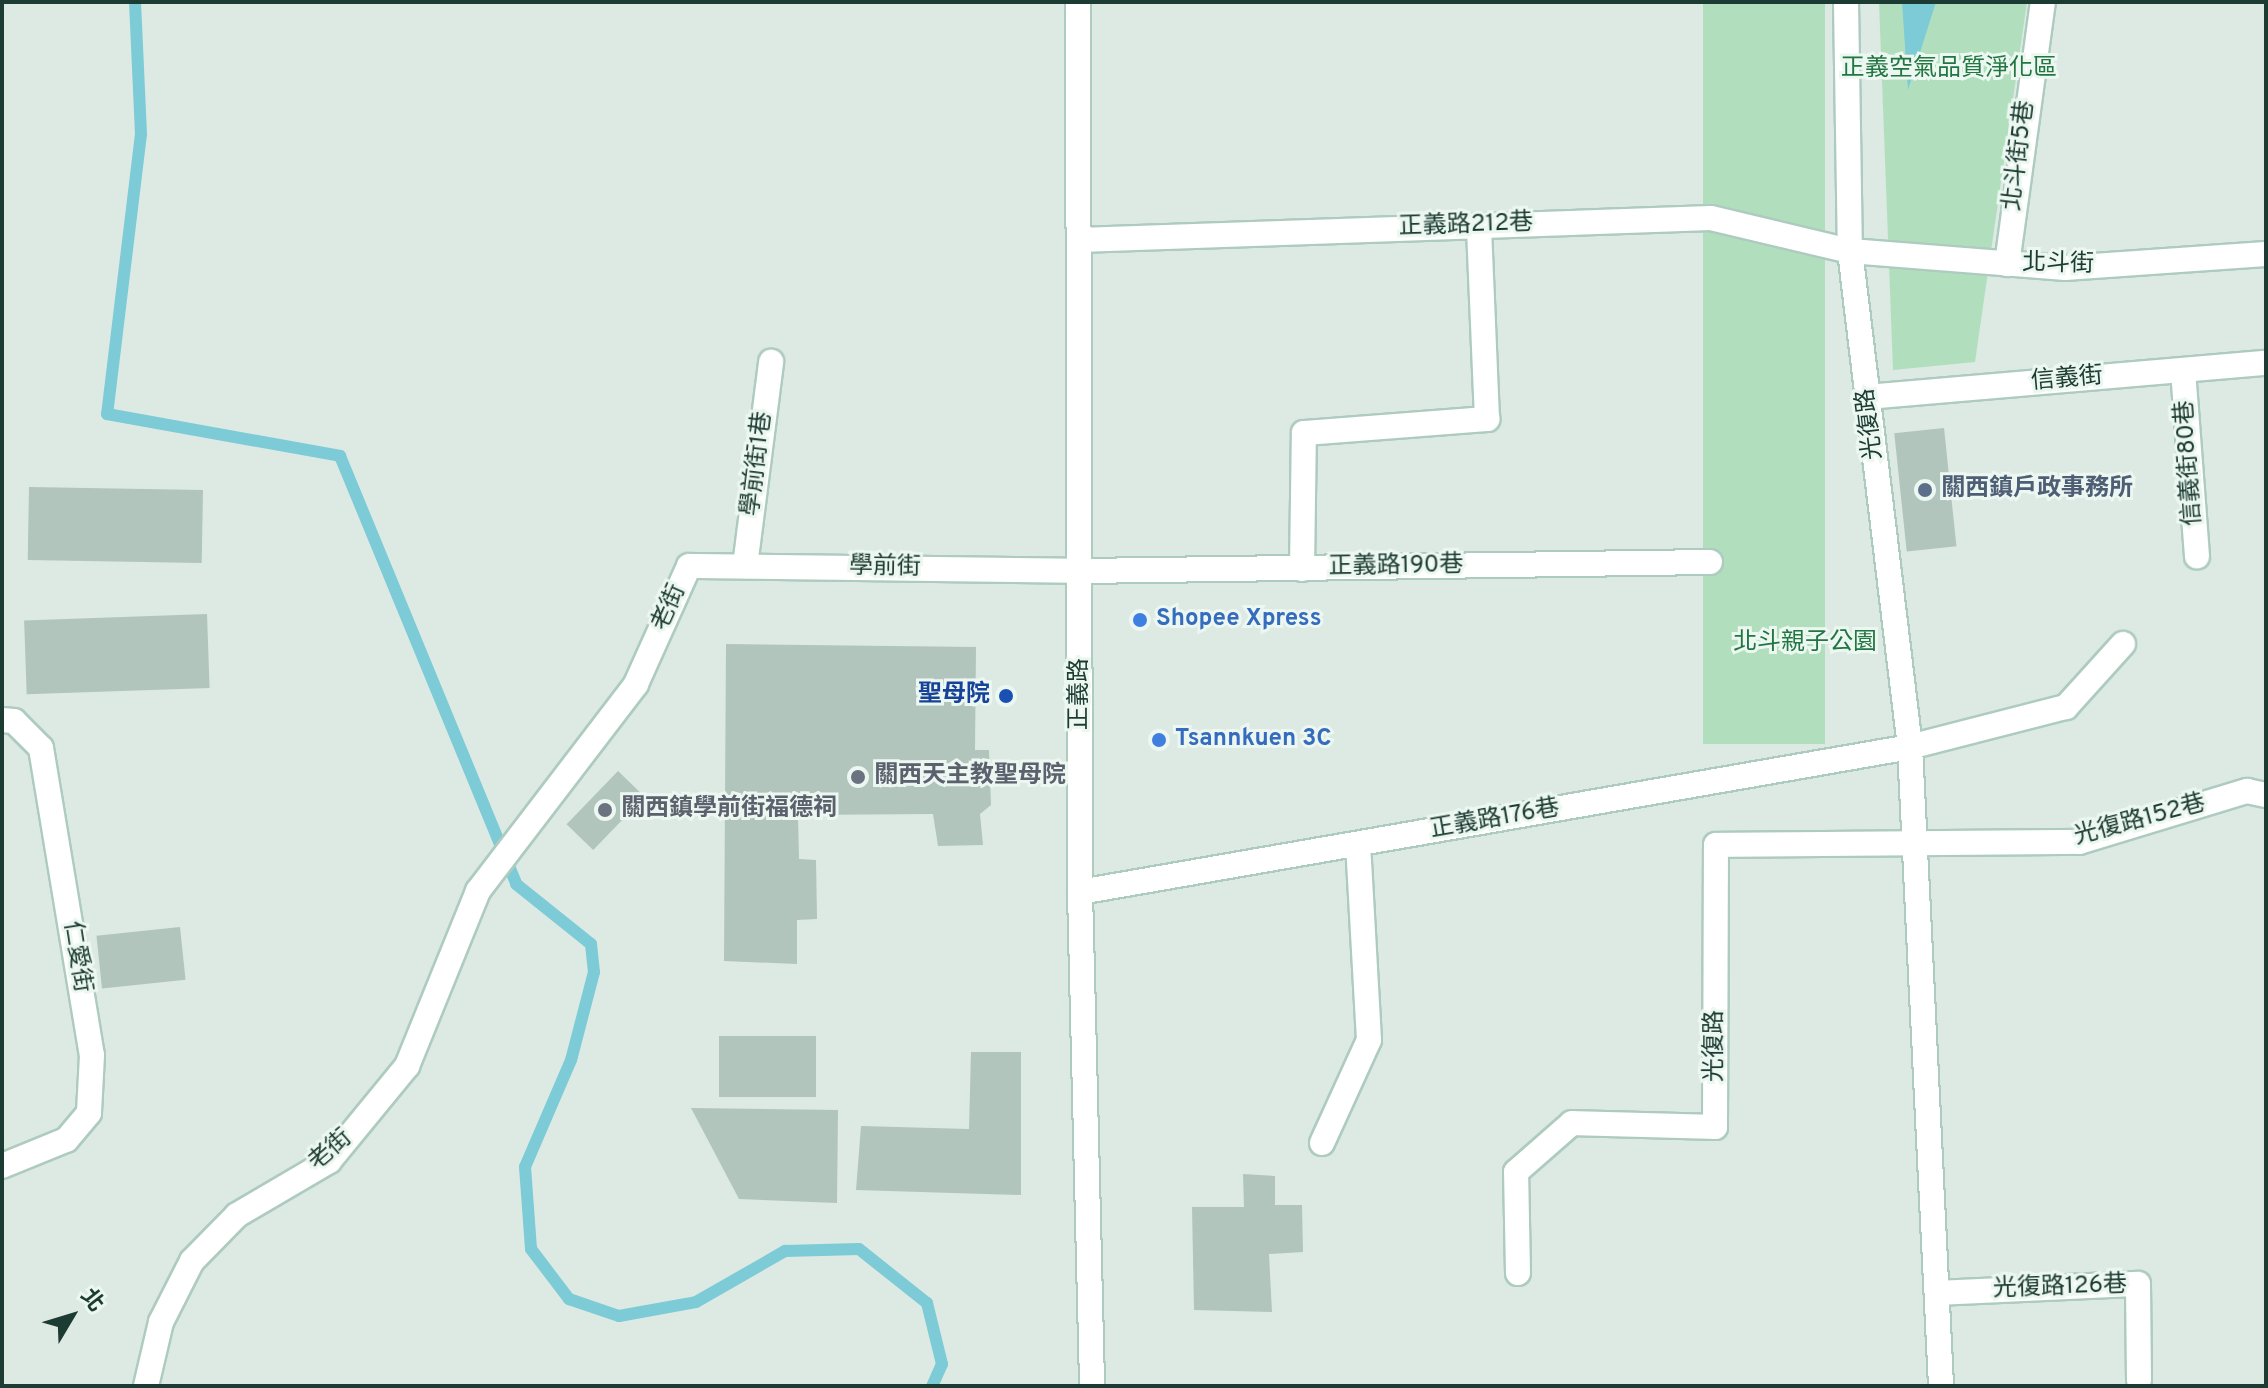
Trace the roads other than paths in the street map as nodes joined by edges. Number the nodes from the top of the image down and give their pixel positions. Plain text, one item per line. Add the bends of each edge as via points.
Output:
1 (1078, 2) edge
2 (1846, 2) edge
3 (2043, 2) edge
4 (1479, 226) junction
5 (1079, 240) junction
6 (1850, 251) junction
7 (2266, 254) edge
8 (2007, 264) junction
9 (771, 362) dead end
10 (2266, 363) edge
11 (2183, 370) junction
12 (1867, 397) junction
13 (2197, 556) dead end
14 (1710, 562) dead end
15 (689, 566) joint
16 (745, 566) junction
17 (1302, 569) junction
18 (1082, 571) junction
19 (2123, 644) dead end
20 (2, 720) edge
21 (1910, 747) junction
22 (2266, 795) edge
23 (1358, 844) junction
24 (1916, 844) junction
25 (1080, 892) junction
26 (1322, 1143) dead end
27 (2, 1166) edge
28 (1518, 1273) dead end
29 (1937, 1293) junction
30 (2139, 1380) dead end
31 (146, 1386) edge
32 (1092, 1386) edge
33 (1941, 1386) edge

1 - 5 street, 正義路
2 - 6 street, 光復路
3 - 8 street, 北斗街5巷
4 - 5 street, 正義路212巷
4 - 6 street, 正義路212巷 via 1711,218
4 - 17 street via 1487,419 1304,433
5 - 18 street, 正義路
6 - 8 street, 北斗街
6 - 12 street, 光復路
7 - 8 street, 北斗街 via 2065,268
9 - 16 street, 學前街1巷
10 - 11 street, 信義街
11 - 12 street, 信義街
11 - 13 street, 信義街80巷
12 - 21 street, 光復路
14 - 17 street, 正義路190巷
15 - 16 street, 學前街
15 - 31 street, 老街 via 636,684 485,884 407,1066 329,1161 237,1215 192,1261 161,1322
16 - 18 street, 學前街
17 - 18 street, 正義路190巷
18 - 25 street, 正義路
19 - 21 street, 正義路176巷 via 2066,707
20 - 27 street, 仁愛街 via 14,721 41,748 92,1055 89,1113 66,1140
21 - 23 street, 正義路176巷
21 - 24 street, 光復路
22 - 24 street, 光復路152巷 via 2247,791 2079,842
23 - 25 street, 正義路176巷
23 - 26 street via 1369,1040
24 - 28 street, 光復路 via 1716,845 1715,1127 1572,1123 1516,1172
24 - 29 street, 光復路
25 - 32 street, 正義路
29 - 30 street, 光復路126巷 via 2138,1284
29 - 33 street, 光復路

